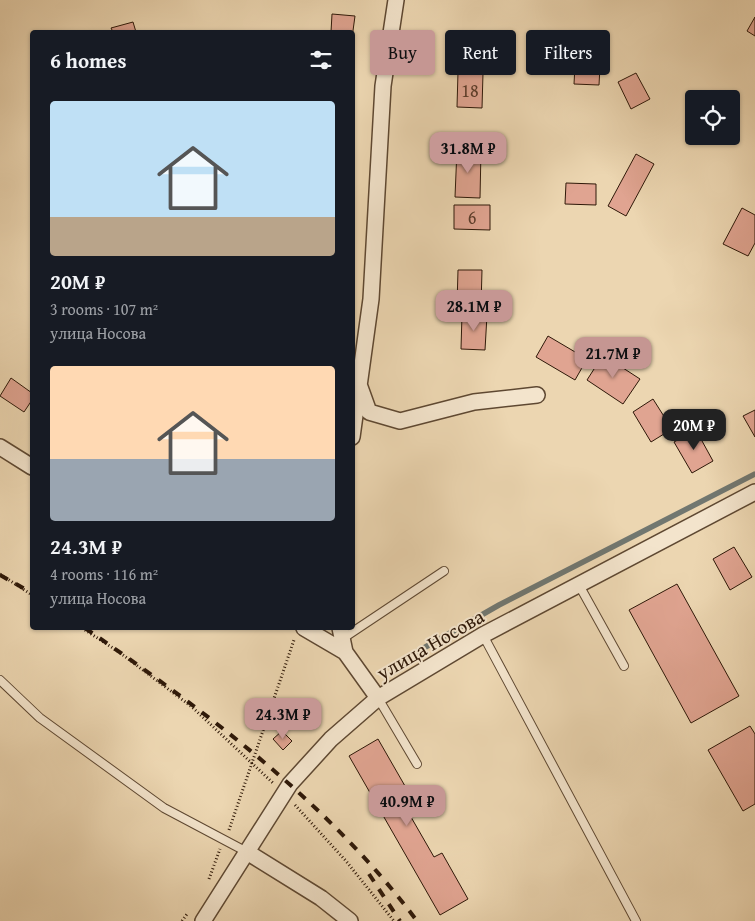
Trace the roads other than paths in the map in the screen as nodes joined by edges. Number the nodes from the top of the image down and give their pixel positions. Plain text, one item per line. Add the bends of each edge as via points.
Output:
1 (396, 0) edge
2 (359, 386) junction
3 (537, 395) dead end
4 (355, 415) edge
5 (0, 447) edge
6 (30, 465) edge
7 (755, 492) edge
8 (444, 571) dead end
9 (579, 585) junction
10 (299, 632) edge
11 (483, 636) junction
12 (342, 640) edge
13 (624, 666) dead end
14 (0, 680) edge
15 (378, 698) junction
16 (417, 764) dead end
17 (247, 852) junction
18 (203, 921) edge
19 (350, 921) edge
20 (636, 921) edge

1 - 2 street via 383,86 372,290
2 - 3 street via 369,412 400,422 474,402
2 - 4 street
5 - 6 street
7 - 9 street, улица Носова
8 - 12 lane
9 - 11 street, улица Носова
9 - 13 lane
10 - 12 street
11 - 15 street, улица Носова
11 - 20 lane
12 - 15 street
14 - 17 lane via 40,718 164,808
15 - 16 lane
15 - 17 street, улица Носова via 314,755 290,784
17 - 18 street, улица Носова
17 - 19 street via 321,898

